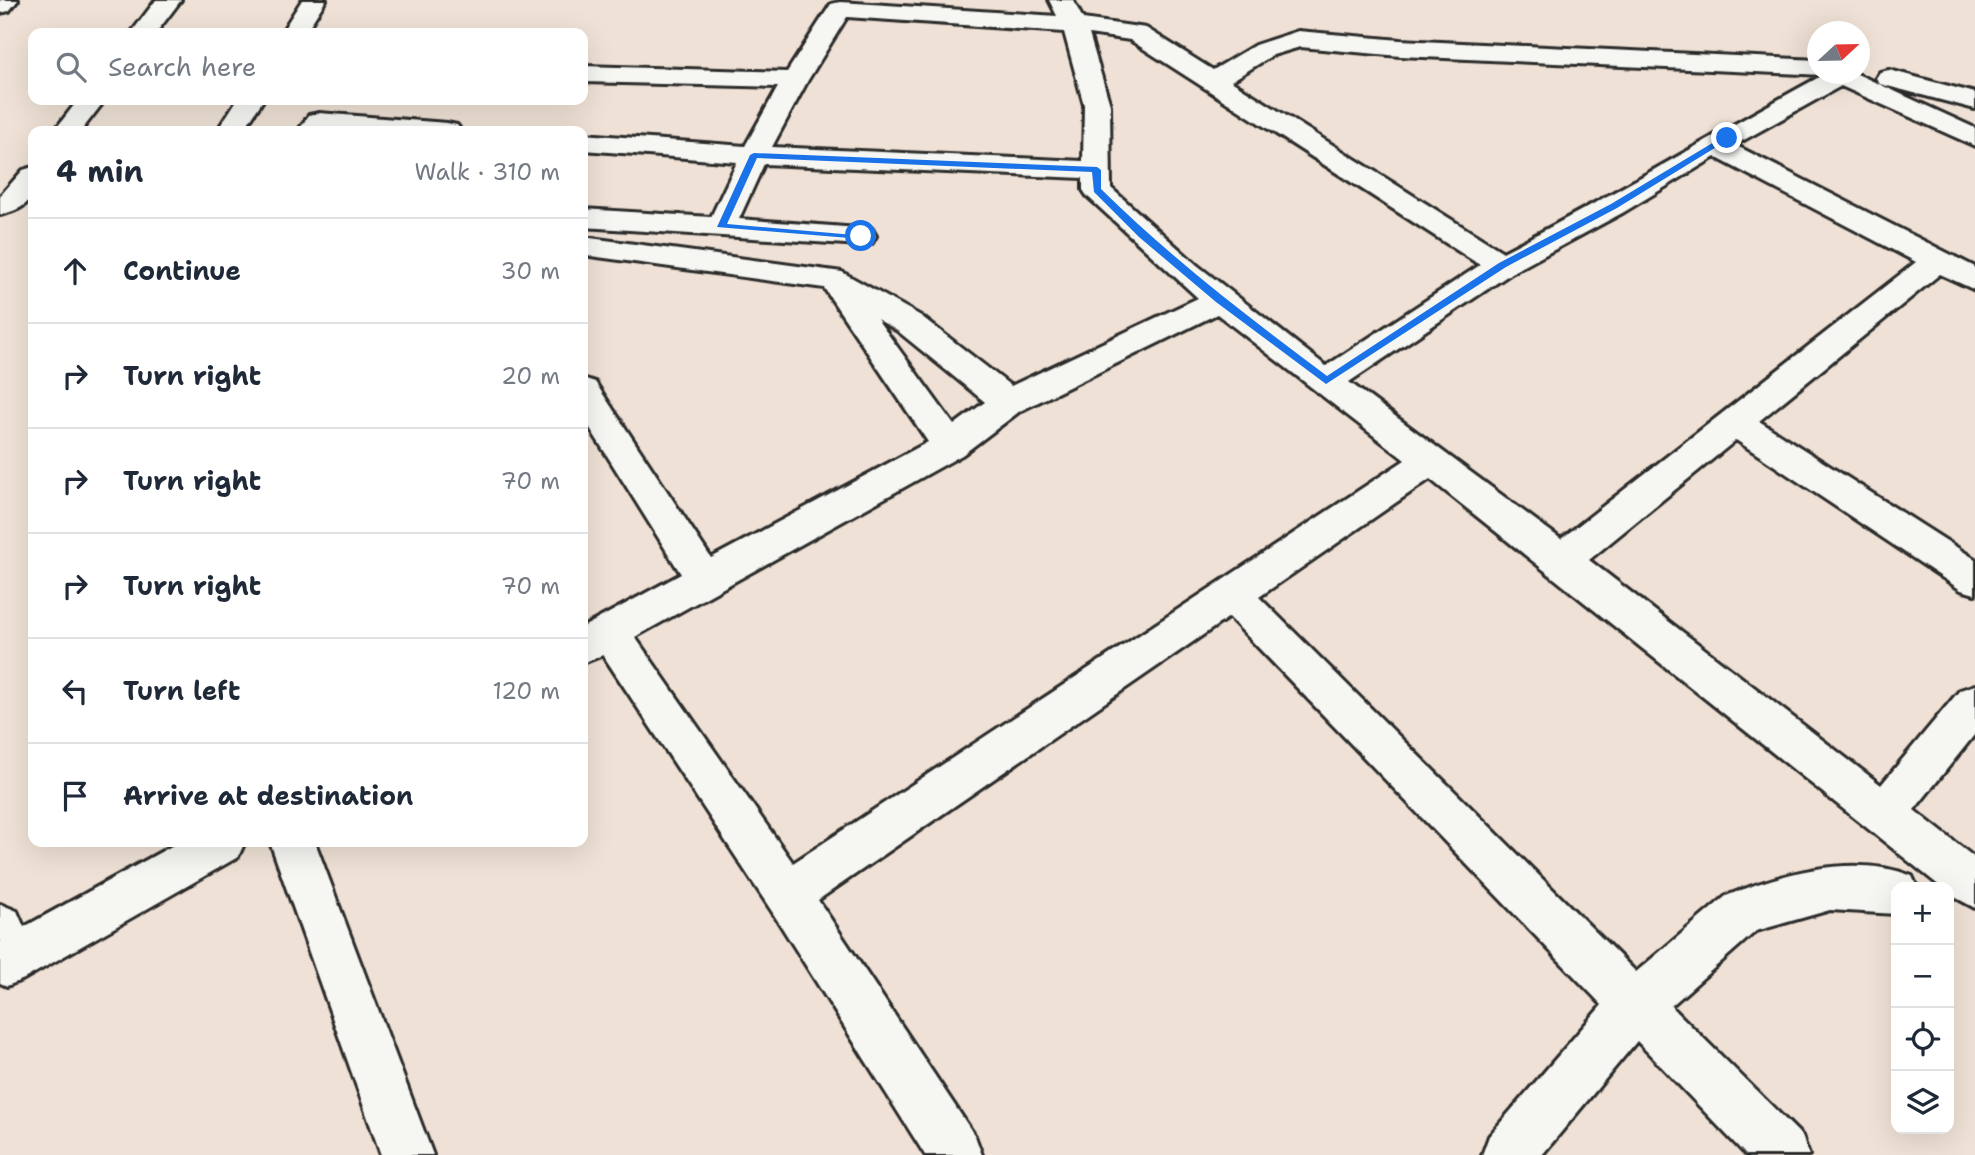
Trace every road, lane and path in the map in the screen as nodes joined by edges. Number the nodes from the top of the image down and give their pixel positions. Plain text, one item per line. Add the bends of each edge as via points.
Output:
1 (6, 0) edge
2 (169, 0) edge
3 (314, 0) edge
4 (0, 6) edge
5 (1068, 13) edge
6 (147, 28) edge
7 (296, 28) edge
8 (1807, 71) edge
9 (588, 74) edge
10 (1870, 78) edge
11 (795, 79) junction
12 (1870, 81) edge
13 (1212, 82) junction
14 (1827, 84) edge
15 (1869, 84) edge
16 (1975, 101) edge
17 (88, 105) edge
18 (247, 105) edge
19 (338, 105) edge
20 (1975, 118) edge
21 (71, 126) edge
22 (233, 126) edge
23 (315, 126) edge
24 (1975, 138) edge
25 (588, 142) edge
26 (1713, 145) junction
27 (754, 155) junction
28 (1097, 170) junction
29 (28, 184) edge
30 (16, 202) edge
31 (588, 218) edge
32 (721, 227) junction
33 (861, 236) dead end
34 (588, 247) edge
35 (1937, 261) junction
36 (1502, 265) junction
37 (831, 279) junction
38 (1975, 280) edge
39 (1220, 300) junction
40 (1326, 380) junction
41 (588, 398) edge
42 (1008, 402) junction
43 (1735, 422) junction
44 (950, 446) junction
45 (1430, 460) junction
46 (1562, 560) junction
47 (1975, 579) edge
48 (705, 580) junction
49 (1231, 594) junction
50 (596, 638) edge
51 (1975, 703) edge
52 (1884, 814) junction
53 (212, 847) edge
54 (295, 847) edge
55 (1975, 886) edge
56 (1891, 892) edge
57 (787, 894) junction
58 (1954, 896) edge
59 (1975, 897) edge
60 (2, 952) edge
61 (1635, 1005) junction
62 (407, 1155) edge
63 (956, 1155) edge
64 (1508, 1155) edge
65 (1783, 1155) edge

1 - 4 street
2 - 6 street
3 - 7 street
5 - 11 street via 840,9
5 - 13 street via 1137,33
5 - 28 street via 1097,105
8 - 13 street via 1298,39 1264,50
9 - 11 street
10 - 16 street
11 - 27 street
12 - 20 street
13 - 36 street
14 - 26 street
15 - 24 street
17 - 21 street
18 - 22 street
19 - 23 street
25 - 27 street
26 - 35 street
26 - 36 street via 1614,206
27 - 28 street
27 - 32 street
28 - 39 street via 1097,190 1142,235
29 - 30 street
31 - 32 street
32 - 33 street
34 - 37 street
35 - 38 street
35 - 43 street
36 - 40 street
37 - 42 street via 910,324
37 - 44 street
39 - 40 street
39 - 42 street
40 - 45 street
41 - 48 street
42 - 44 street
43 - 46 street
43 - 47 street
44 - 48 street
45 - 46 street
45 - 49 street
46 - 52 street
48 - 50 street
49 - 57 street
49 - 61 street
50 - 57 street
51 - 52 street
52 - 55 street
53 - 60 street
54 - 62 street
56 - 61 street via 1830,888 1743,912
57 - 63 street
58 - 59 street
61 - 64 street
61 - 65 street

